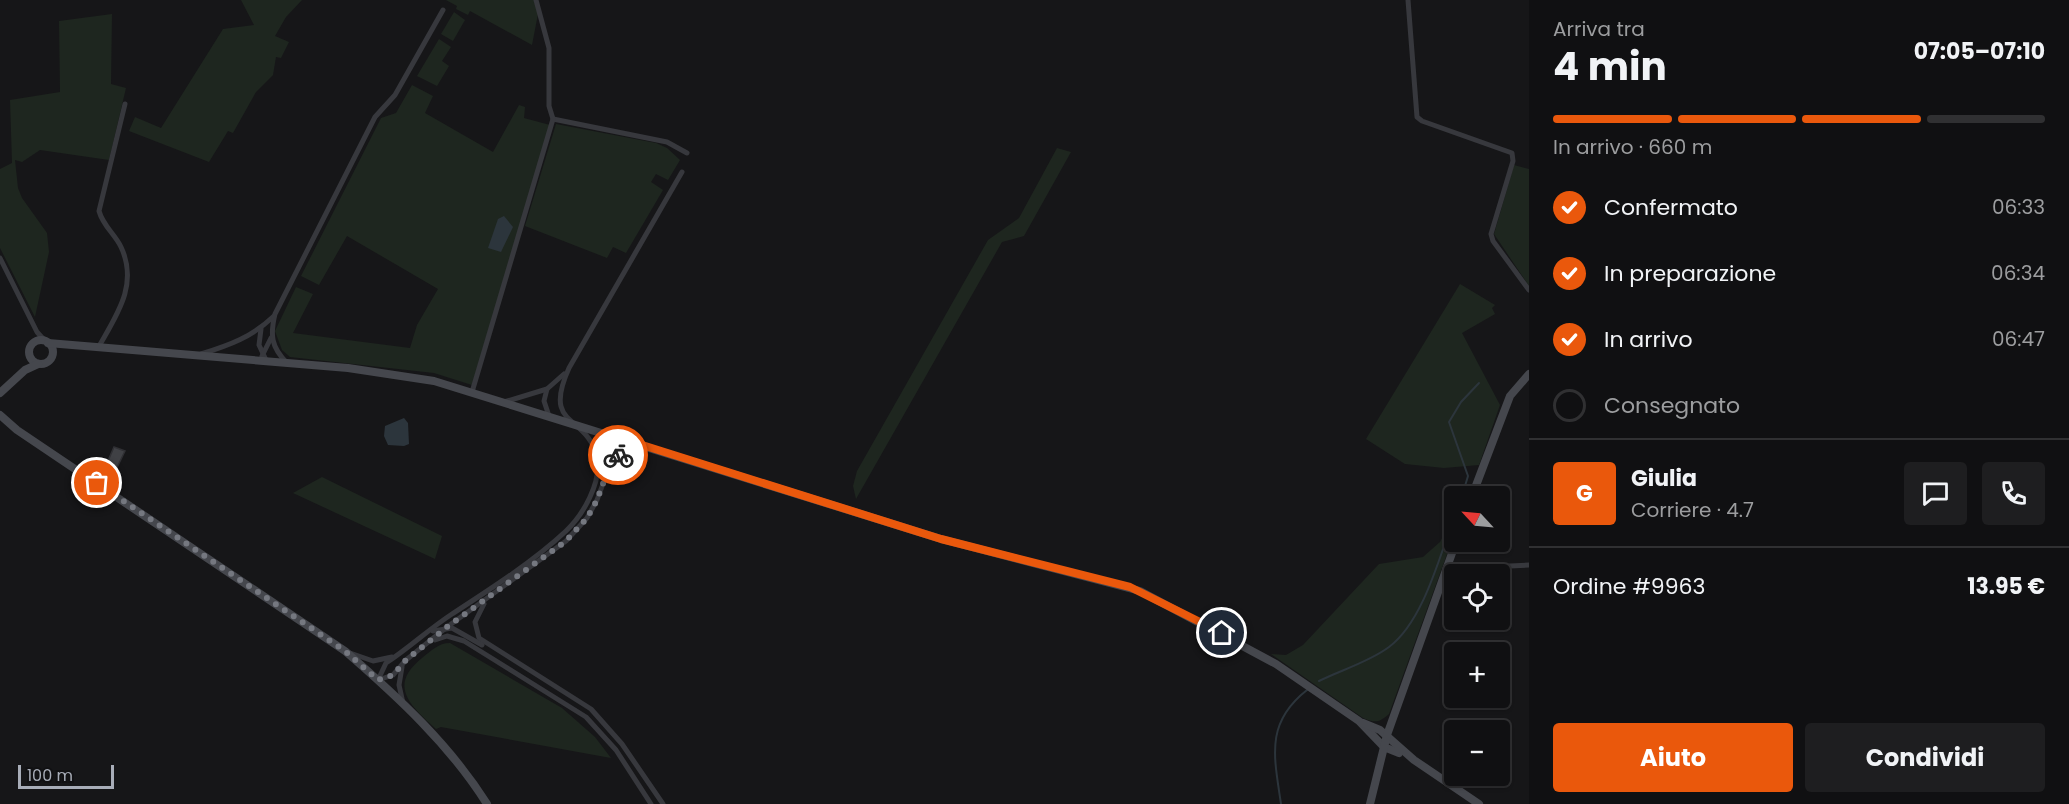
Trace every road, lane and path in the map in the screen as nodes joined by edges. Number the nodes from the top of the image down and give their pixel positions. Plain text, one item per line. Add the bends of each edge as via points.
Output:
1 (536, 0) edge
2 (1408, 0) edge
3 (443, 10) dead end
4 (125, 104) dead end
5 (553, 119) junction
6 (687, 153) dead end
7 (682, 172) dead end
8 (0, 258) edge
9 (1529, 290) edge
10 (275, 314) junction
11 (261, 328) junction
12 (271, 338) junction
13 (47, 342) junction
14 (78, 346) junction
15 (98, 348) junction
16 (29, 354) junction
17 (198, 355) junction
18 (52, 357) junction
19 (263, 358) junction
20 (287, 363) junction
21 (38, 364) junction
22 (569, 368) junction
23 (1529, 374) edge
24 (0, 387) edge
25 (547, 389) junction
26 (472, 392) junction
27 (0, 393) edge
28 (559, 393) junction
29 (504, 402) junction
30 (547, 414) junction
31 (0, 415) edge
32 (0, 424) edge
33 (575, 425) junction
34 (17, 430) junction
35 (612, 436) junction
36 (639, 444) junction
37 (598, 458) junction
38 (611, 462) junction
39 (1476, 486) edge
40 (1529, 565) edge
41 (1510, 566) edge
42 (1444, 576) edge
43 (486, 601) junction
44 (462, 609) junction
45 (447, 627) junction
46 (426, 635) junction
47 (464, 641) junction
48 (428, 644) junction
49 (345, 651) junction
50 (497, 652) junction
51 (397, 656) junction
52 (402, 667) junction
53 (378, 680) junction
54 (403, 704) junction
55 (1394, 714) junction
56 (1359, 721) junction
57 (1391, 723) junction
58 (1373, 726) junction
59 (1387, 735) junction
60 (1396, 743) junction
61 (1381, 744) junction
62 (1399, 753) junction
63 (1381, 760) junction
64 (1414, 760) junction
65 (488, 804) edge
66 (651, 804) edge
67 (663, 804) edge
68 (1370, 804) edge
69 (1479, 804) edge

1 - 5 street via 549,48 549,106
2 - 9 street via 1417,117 1512,153 1491,234
3 - 10 street via 395,95 375,117
4 - 15 street via 99,211 121,248 128,283 124,301
5 - 6 street via 667,142
5 - 26 street
7 - 22 street
8 - 13 street via 37,332
10 - 11 street
10 - 12 street
11 - 17 street via 234,344
11 - 19 street via 259,345
12 - 19 street
12 - 20 street
13 - 14 street
13 - 16 street via 32,344
13 - 18 street
14 - 15 street
14 - 18 street
15 - 17 street
16 - 21 street
16 - 24 street via 21,368
17 - 19 street
18 - 21 street
19 - 20 street
20 - 26 street via 407,375
21 - 27 street
22 - 25 street
22 - 28 street
23 - 39 street via 1510,396
25 - 29 street
25 - 30 street
26 - 29 street
28 - 30 street
28 - 33 street via 560,406
29 - 30 street
30 - 33 street
31 - 34 street
32 - 34 street
33 - 35 street
33 - 37 street via 592,443
34 - 49 street
35 - 36 street
35 - 37 street via 604,441
35 - 38 street
36 - 38 street
36 - 56 street via 941,539 1140,591 1257,652
37 - 44 street via 598,473 589,497 566,531
38 - 43 street via 597,500 578,530
40 - 41 street
42 - 55 street
43 - 45 street
43 - 50 street via 474,628 479,638
44 - 45 street via 448,621
44 - 46 street
45 - 46 street
45 - 47 street
45 - 48 street
45 - 50 street
46 - 51 street
47 - 48 street via 447,636
47 - 66 street via 586,717 616,750
48 - 52 street
49 - 51 street via 373,661
49 - 53 street
50 - 67 street via 591,709 622,744
51 - 53 street via 383,667
52 - 53 street
52 - 54 street via 399,685
53 - 54 street
54 - 65 street via 450,752
55 - 57 street
55 - 58 street via 1385,723
56 - 58 street
56 - 61 street
57 - 59 street
57 - 60 street
58 - 59 street
59 - 60 street
59 - 61 street
60 - 64 street
61 - 62 street
61 - 63 street
62 - 63 street
62 - 64 street
63 - 68 street
64 - 69 street

